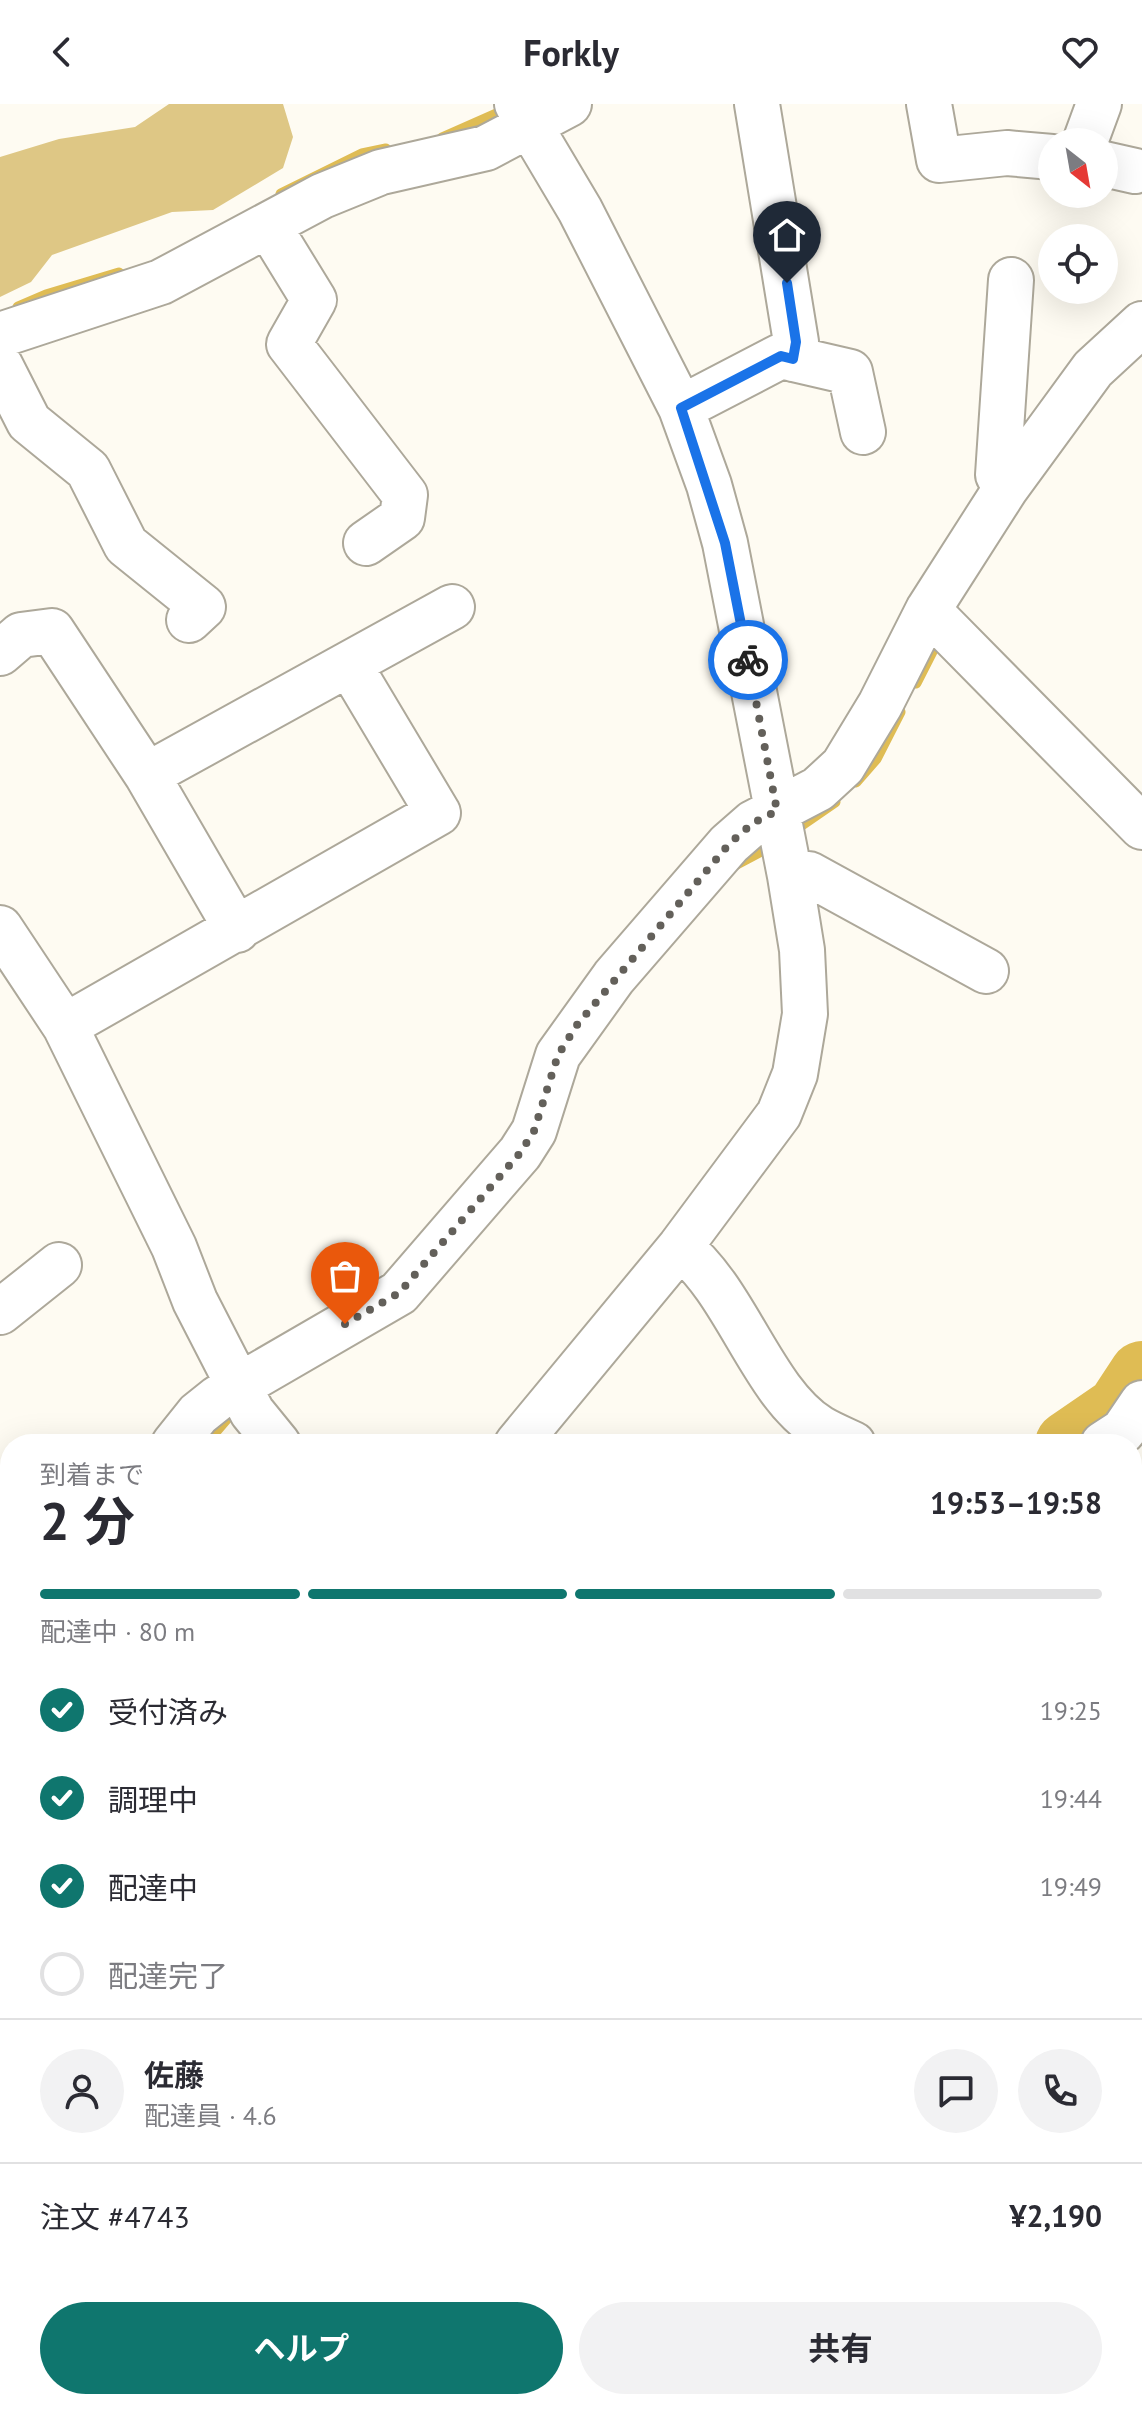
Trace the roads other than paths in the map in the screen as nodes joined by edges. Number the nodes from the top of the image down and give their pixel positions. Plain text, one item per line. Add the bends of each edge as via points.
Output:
1 (569, 104) edge
2 (757, 104) edge
3 (929, 104) edge
4 (1099, 104) edge
5 (523, 114) edge
6 (1090, 128) edge
7 (1038, 156) edge
8 (268, 225) junction
9 (1011, 280) dead end
10 (1142, 324) edge
11 (0, 335) edge
12 (793, 359) junction
13 (0, 365) edge
14 (681, 408) junction
15 (863, 432) dead end
16 (1006, 488) junction
17 (366, 543) dead end
18 (452, 607) dead end
19 (928, 610) junction
20 (189, 620) dead end
21 (0, 653) edge
22 (349, 664) junction
23 (147, 775) junction
24 (777, 811) junction
25 (1142, 827) edge
26 (790, 876) junction
27 (0, 928) edge
28 (237, 930) junction
29 (986, 971) dead end
30 (65, 1026) junction
31 (680, 1247) junction
32 (59, 1265) dead end
33 (0, 1312) edge
34 (237, 1384) junction
35 (1142, 1403) edge
36 (182, 1434) edge
37 (270, 1434) edge
38 (525, 1434) edge
39 (832, 1434) edge
40 (1118, 1434) edge

1 - 5 street
2 - 12 street via 796,342
3 - 7 street via 939,160 1007,153
4 - 6 street
5 - 8 street via 486,148 381,172
5 - 14 street via 580,210
8 - 11 street via 161,282
8 - 17 street via 314,300 289,344 405,495 402,518
9 - 16 street via 998,475
10 - 16 street via 1093,369
12 - 14 street via 781,356
12 - 15 street via 850,372
13 - 20 street via 29,422 88,470 126,545 203,607
14 - 24 street via 725,543
16 - 19 street
18 - 22 street
19 - 24 street via 843,766 818,789
19 - 25 street
21 - 23 street via 21,635 52,631
22 - 23 street
22 - 28 street via 438,813
23 - 28 street
24 - 26 street
24 - 34 street via 729,844 614,977 558,1055 527,1142 418,1273 399,1293
26 - 29 street via 809,874
26 - 31 street via 805,1014 795,1074 779,1114
27 - 30 street
28 - 30 street
30 - 34 street
31 - 38 street
31 - 39 street via 732,1309 778,1386 818,1427
32 - 33 street
34 - 36 street via 198,1414
34 - 37 street
35 - 40 street

